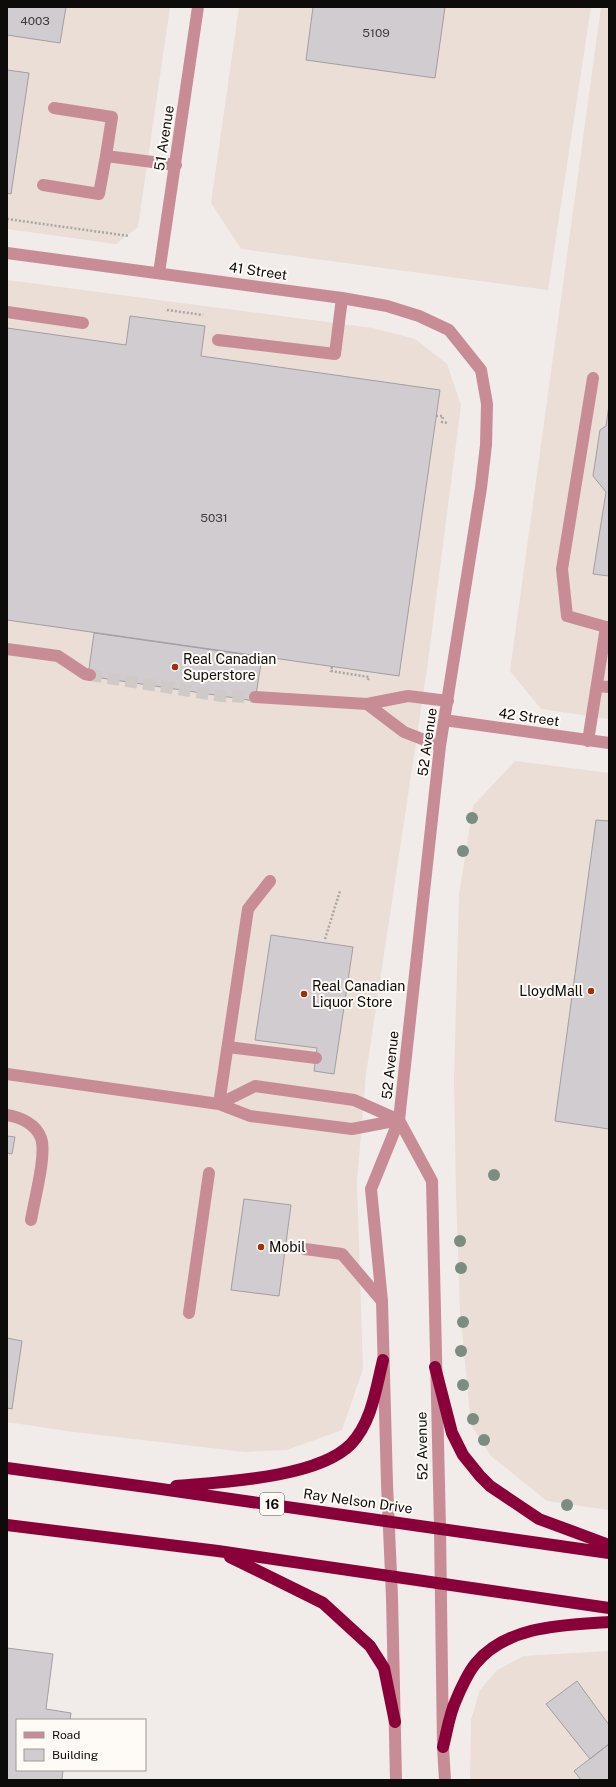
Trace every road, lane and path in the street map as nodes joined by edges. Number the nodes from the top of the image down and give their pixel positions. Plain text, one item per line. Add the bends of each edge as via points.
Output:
1 (198, 7) edge
2 (54, 108) dead end
3 (106, 156) junction
4 (176, 165) junction
5 (43, 185) dead end
6 (7, 219) edge
7 (130, 236) dead end
8 (7, 253) edge
9 (159, 273) junction
10 (342, 298) junction
11 (167, 310) dead end
12 (7, 312) edge
13 (203, 315) dead end
14 (83, 323) dead end
15 (218, 340) dead end
16 (481, 370) joint
17 (593, 378) dead end
18 (436, 416) dead end
19 (448, 423) dead end
20 (607, 627) edge
21 (7, 649) edge
22 (332, 667) dead end
23 (90, 675) tunnel mouth
24 (368, 680) dead end
25 (597, 686) junction
26 (609, 687) edge
27 (255, 697) tunnel mouth
28 (448, 701) junction
29 (367, 704) junction
30 (444, 720) junction
31 (588, 740) junction
32 (609, 744) edge
33 (440, 746) junction
34 (270, 881) dead end
35 (340, 891) dead end
36 (325, 939) dead end
37 (228, 1047) junction
38 (316, 1058) dead end
39 (7, 1074) edge
40 (219, 1104) junction
41 (7, 1115) edge
42 (399, 1120) junction
43 (209, 1173) dead end
44 (31, 1220) dead end
45 (306, 1248) dead end
46 (382, 1301) junction
47 (189, 1313) dead end
48 (383, 1360) junction
49 (435, 1366) junction
50 (7, 1468) edge
51 (154, 1488) junction
52 (389, 1521) junction
53 (7, 1525) edge
54 (440, 1528) junction
55 (609, 1545) edge
56 (218, 1551) junction
57 (609, 1553) edge
58 (391, 1576) junction
59 (440, 1584) junction
60 (609, 1608) edge
61 (609, 1622) edge
62 (395, 1722) junction
63 (443, 1747) junction
64 (396, 1780) edge
65 (445, 1780) edge

1 - 4 street, 51 Avenue
2 - 3 street via 112,117
3 - 4 street
3 - 5 street via 99,194
4 - 9 street, 51 Avenue
6 - 7 path
8 - 9 street, 41 Street
9 - 10 street, 41 Street
10 - 15 street via 335,354
10 - 16 street, 41 Street via 387,306 419,316 449,330
11 - 13 path
12 - 14 street
16 - 28 street, 52 Avenue via 487,404 486,445
17 - 20 street via 562,569 567,616
18 - 19 path via 442,416 442,422
20 - 25 street
21 - 23 street via 58,656
22 - 24 path via 331,671 369,677
25 - 26 street
25 - 31 street
27 - 29 street
28 - 29 street via 408,696
28 - 30 street, 52 Avenue
29 - 33 street via 404,732
30 - 31 street, 42 Street
30 - 33 street, 52 Avenue
31 - 32 street, 42 Street
33 - 42 street, 52 Avenue
34 - 37 street via 248,909
35 - 36 path
37 - 38 street
37 - 40 street
39 - 40 street
40 - 42 street via 250,1116 352,1129
40 - 42 street via 255,1086 354,1100
41 - 44 street via 18,1116 32,1125 41,1137 43,1155
42 - 46 street, 52 Avenue via 371,1189
42 - 49 street, 52 Avenue via 432,1181
43 - 47 street
45 - 46 street via 342,1254
46 - 48 street, 52 Avenue
48 - 51 highway via 373,1405 362,1429 351,1444 339,1454 315,1465 257,1478
48 - 52 street, 52 Avenue
49 - 54 street, 52 Avenue
49 - 55 highway via 452,1433 463,1455 480,1476 490,1486 539,1519
50 - 51 highway, Ray Nelson Drive / 16
51 - 52 highway, Ray Nelson Drive / 16
52 - 54 highway, Ray Nelson Drive / 16
52 - 58 street, 52 Avenue
53 - 56 highway
54 - 57 highway, Ray Nelson Drive / 16
54 - 59 street, 52 Avenue
56 - 58 highway
56 - 62 highway via 323,1603 370,1646 384,1668
58 - 59 highway
58 - 62 street, 52 Avenue
59 - 60 highway
59 - 63 street, 52 Avenue
61 - 63 highway via 545,1628 518,1635 498,1644 475,1663 455,1701
62 - 64 street, 52 Avenue
63 - 65 street, 52 Avenue

